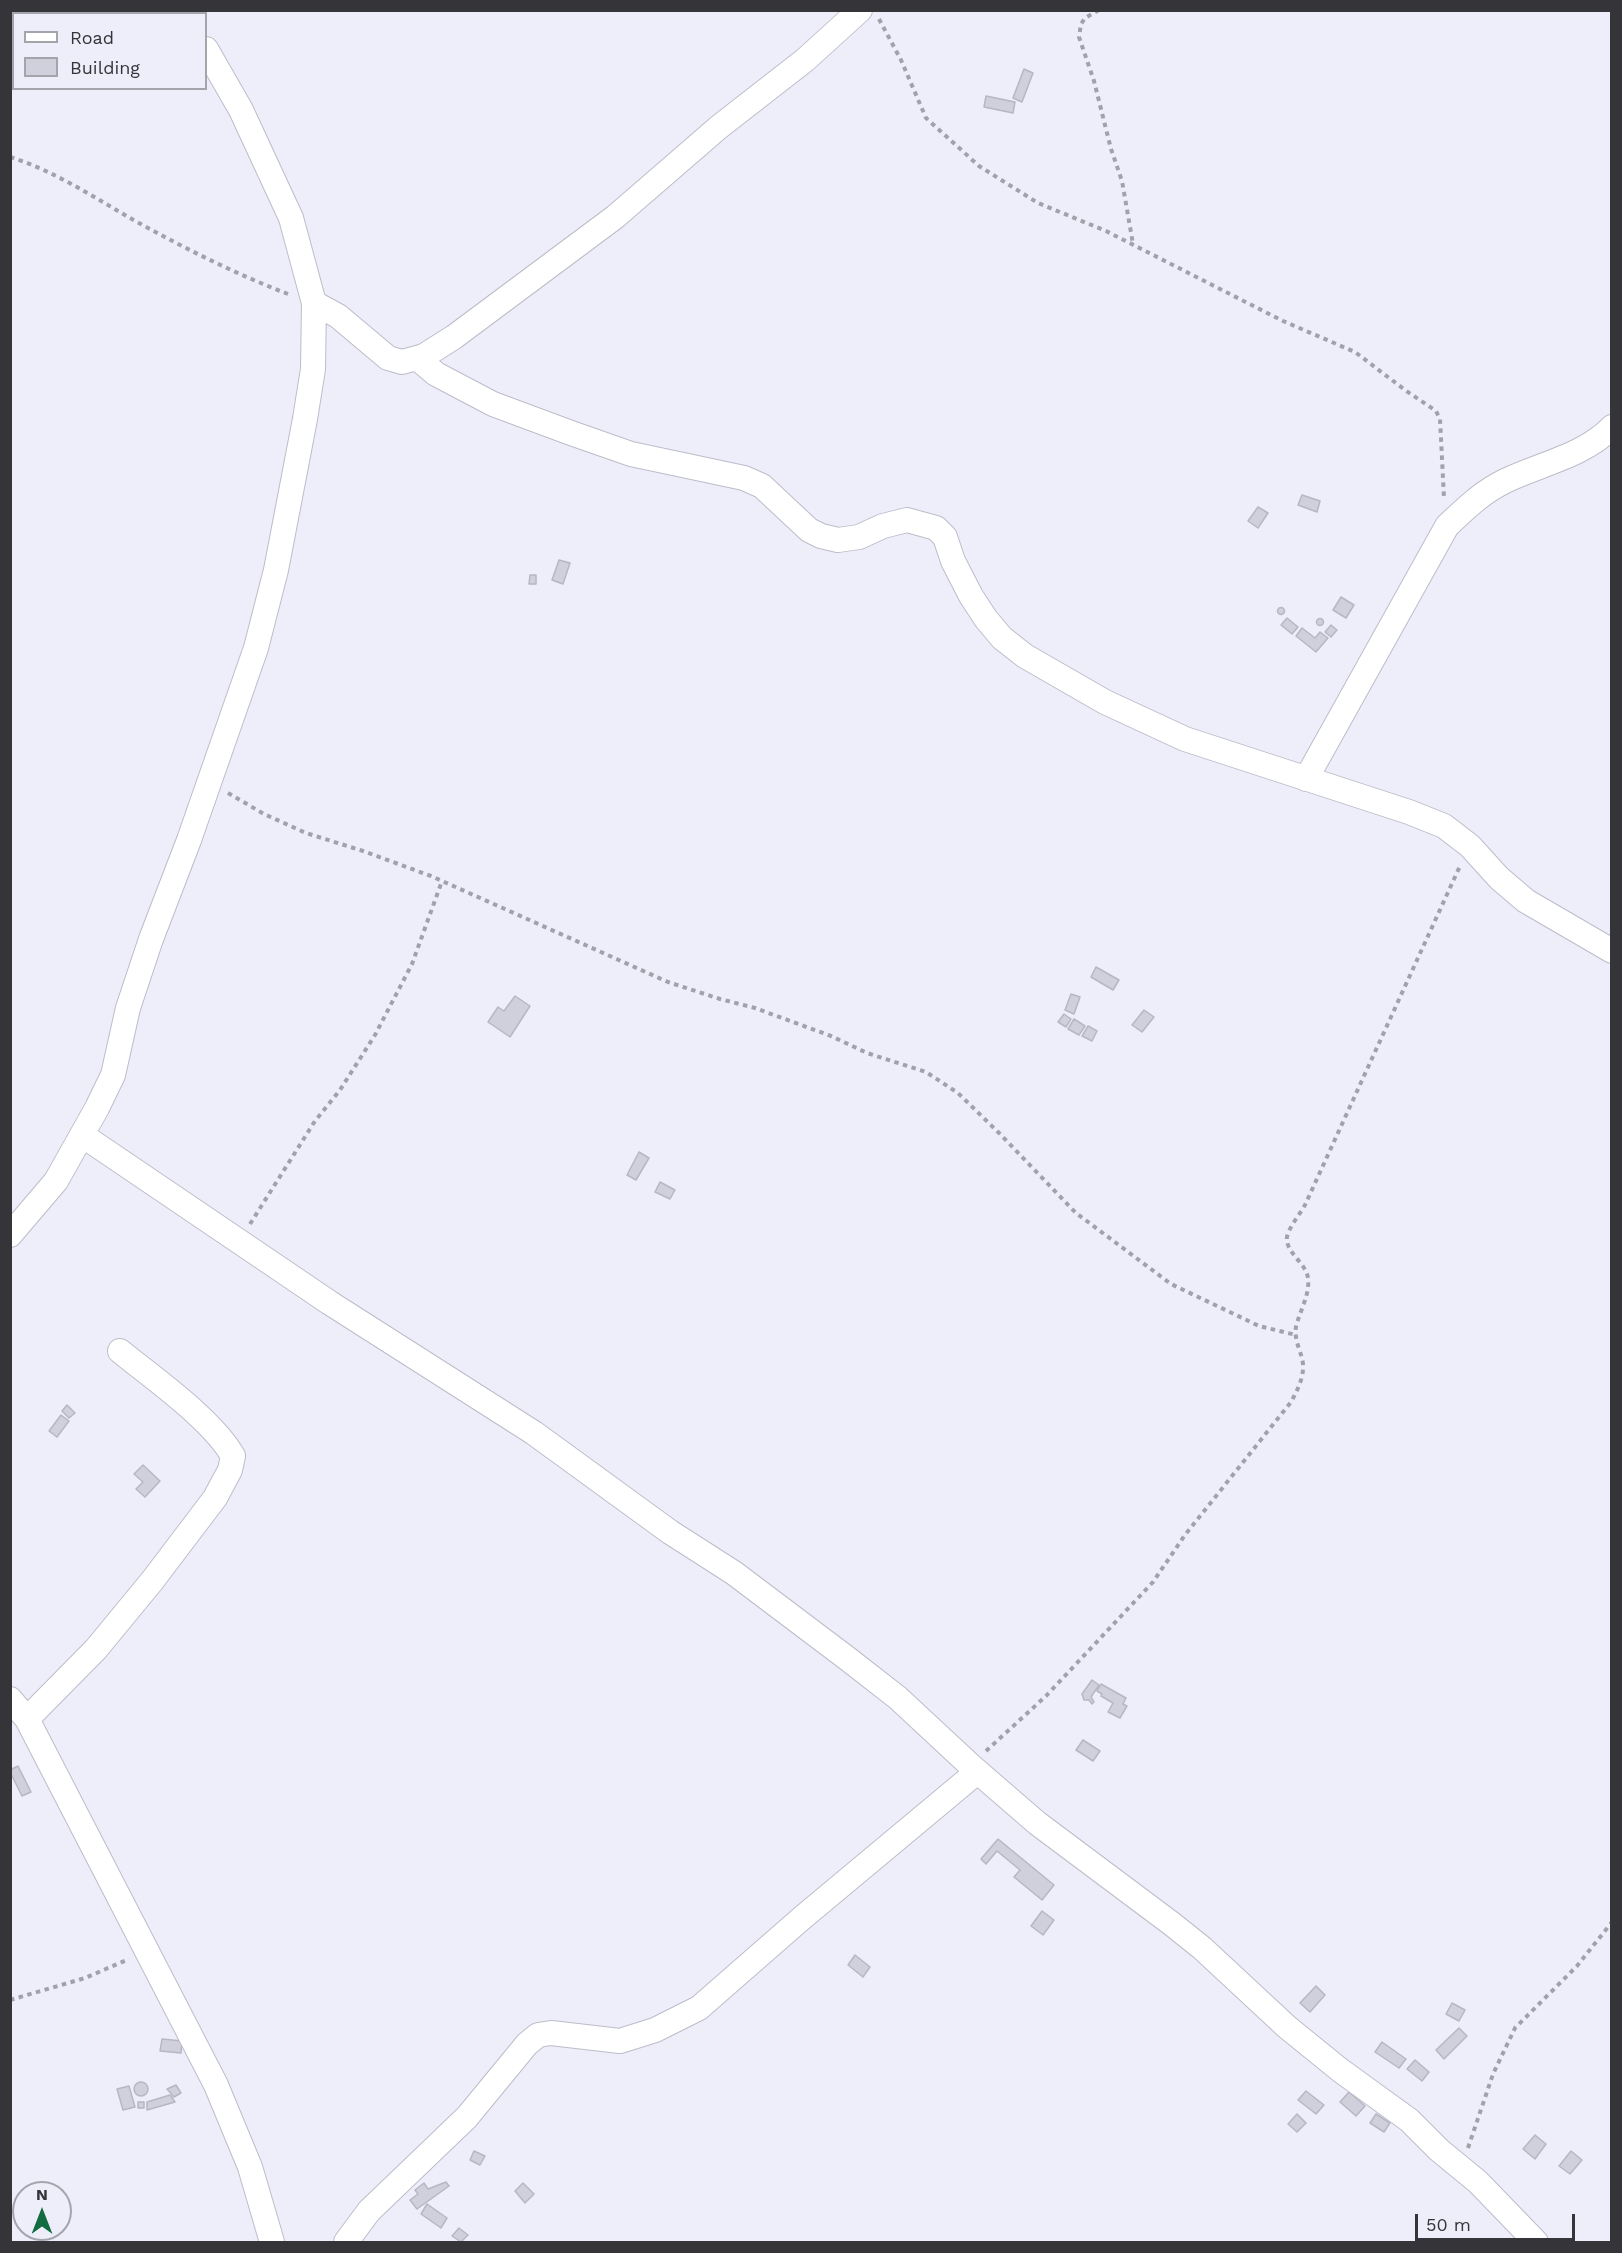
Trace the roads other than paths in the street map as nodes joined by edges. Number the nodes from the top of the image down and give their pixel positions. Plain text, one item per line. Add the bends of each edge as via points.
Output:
1 (860, 10) edge
2 (207, 51) edge
3 (314, 303) junction
4 (417, 358) junction
5 (1611, 427) edge
6 (1306, 779) junction
7 (1611, 951) edge
8 (82, 1135) junction
9 (10, 1235) edge
10 (120, 1351) dead end
11 (10, 1699) edge
12 (27, 1719) junction
13 (973, 1768) junction
14 (272, 2242) edge
15 (346, 2242) edge
16 (1536, 2242) edge

1 - 4 street via 615,217 454,337
2 - 3 street via 241,110 291,218
3 - 4 street via 338,316 388,358 402,362
3 - 8 street via 313,369 295,481 256,648 128,1008 113,1076
4 - 6 street via 436,374 493,404 571,433 631,454 744,478 762,486 808,530 821,536 838,540 859,537 907,520 936,528 945,537 953,561 986,619 1025,656 1105,702 1185,739
5 - 6 street via 1593,443 1477,498 1447,526
6 - 7 street via 1444,826 1470,846 1526,902
8 - 9 street via 56,1181
8 - 13 street via 237,1241 534,1433 670,1532 734,1573 898,1698
10 - 12 street via 225,1441 233,1456 230,1470 215,1498 145,1589 96,1648
11 - 12 street
12 - 14 street via 216,2085 250,2168
13 - 15 street via 699,2008 655,2030 620,2041 550,2033 538,2035 526,2044 467,2117 369,2211
13 - 16 street via 1036,1822 1202,1948 1340,2070 1409,2120 1478,2182

